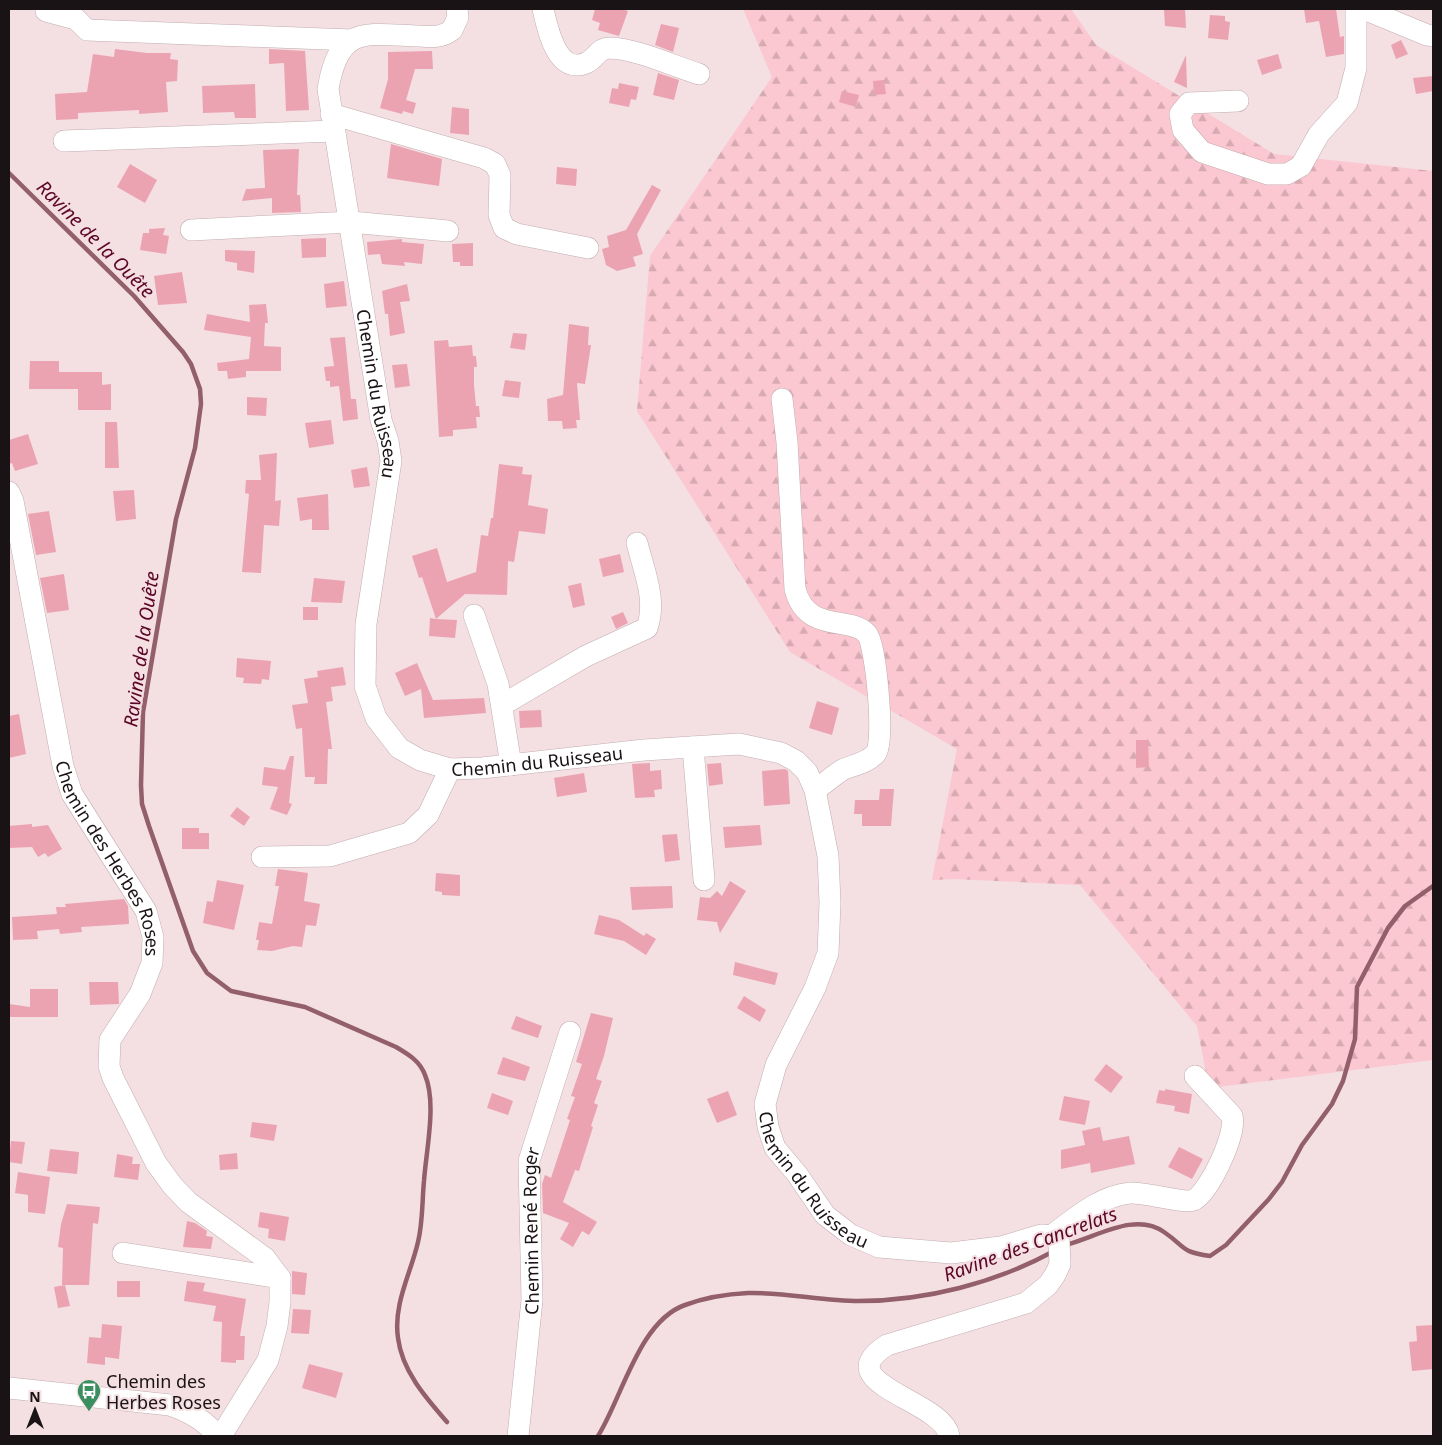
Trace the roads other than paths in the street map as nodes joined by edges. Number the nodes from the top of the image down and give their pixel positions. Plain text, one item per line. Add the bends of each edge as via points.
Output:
1 (457, 9) edge
2 (543, 9) edge
3 (1356, 9) edge
4 (1364, 9) edge
5 (46, 11) dead end
6 (1433, 36) edge
7 (352, 40) junction
8 (699, 74) dead end
9 (1238, 101) dead end
10 (332, 123) junction
11 (64, 142) dead end
12 (351, 222) junction
13 (191, 230) dead end
14 (448, 231) dead end
15 (588, 248) dead end
16 (782, 399) dead end
17 (9, 492) edge
18 (637, 543) dead end
19 (474, 615) dead end
20 (502, 705) junction
21 (693, 747) junction
22 (511, 765) junction
23 (450, 769) junction
24 (815, 790) junction
25 (262, 857) dead end
26 (704, 880) dead end
27 (570, 1032) dead end
28 (1195, 1076) dead end
29 (1057, 1243) junction
30 (123, 1253) dead end
31 (280, 1278) junction
32 (9, 1388) edge
33 (220, 1436) edge
34 (518, 1436) edge
35 (949, 1436) edge

1 - 7 street via 456,24 446,35 371,35
2 - 8 street via 556,52 568,61 578,64 589,62 599,50 611,48 627,50
3 - 9 street via 1356,68 1347,103 1319,134 1301,166 1287,174 1268,174 1202,152 1182,130 1180,114 1189,103
4 - 6 street
5 - 7 street via 76,19 87,30
7 - 10 street, Chemin du Ruisseau via 344,45 332,64 328,89
10 - 11 street
10 - 12 street, Chemin du Ruisseau
10 - 15 street via 484,158 495,164 500,175 499,215 504,228 517,234
12 - 13 street
12 - 14 street
12 - 23 street, Chemin du Ruisseau via 381,420 391,460 366,624 365,686 376,718 399,748 420,760
16 - 24 street via 798,602 831,624 857,628 867,634 873,648 881,741 876,753 842,770
17 - 31 street, Chemin des Herbes Roses via 63,766 72,794 146,910 153,937 152,963 140,994 110,1040 111,1072 156,1163 172,1185 188,1202 265,1258
18 - 20 street via 651,596 652,614 647,628 586,656
19 - 20 street
20 - 22 street
21 - 22 street, Chemin du Ruisseau
21 - 24 street, Chemin du Ruisseau via 739,744 780,753 796,761 807,772
21 - 26 street
22 - 23 street, Chemin du Ruisseau
23 - 25 street via 428,815 409,833 330,856
24 - 29 street, Chemin du Ruisseau via 828,856 828,954 815,988 776,1065 765,1104 768,1127 776,1148 824,1215 850,1235 879,1246 951,1253 1041,1236
27 - 34 street, Chemin René Roger via 529,1161 532,1300
28 - 29 street via 1232,1116 1234,1123 1232,1135 1206,1190 1194,1200 1187,1201 1155,1194 1112,1196 1080,1214
29 - 35 street via 1060,1264 1055,1274 1048,1285 1026,1302 887,1345 871,1359 871,1376 939,1419
30 - 31 street
31 - 33 street via 277,1326 268,1360
32 - 33 street via 170,1405 201,1419

